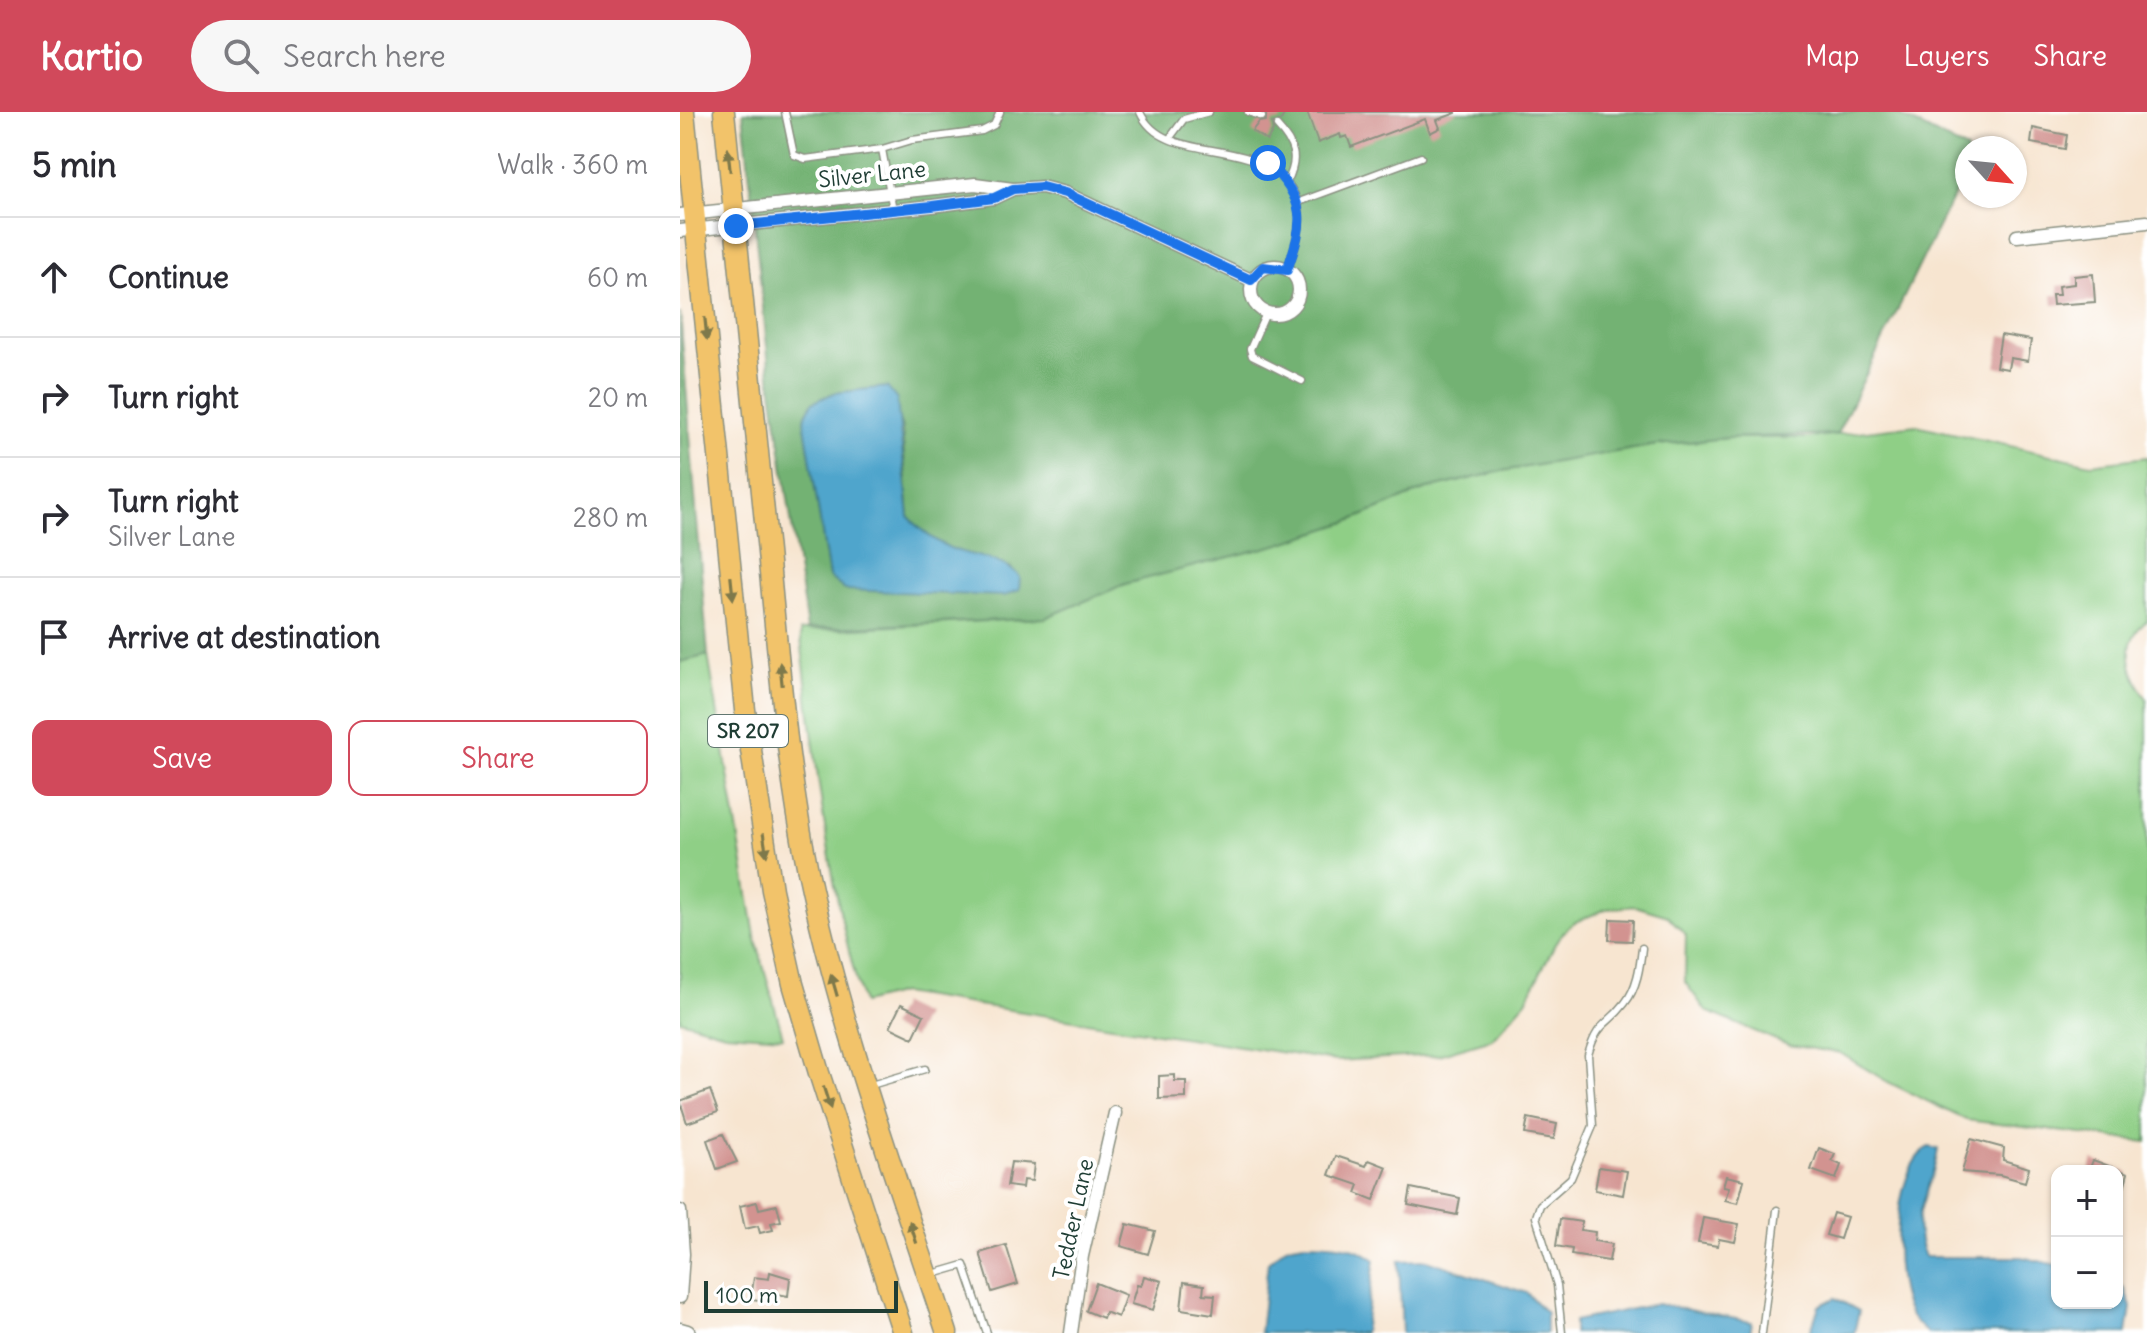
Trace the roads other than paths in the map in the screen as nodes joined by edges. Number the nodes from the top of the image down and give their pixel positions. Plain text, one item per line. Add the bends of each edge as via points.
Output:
1 (684, 112) edge
2 (724, 112) edge
3 (785, 112) edge
4 (1000, 112) edge
5 (1140, 112) edge
6 (1209, 112) edge
7 (1248, 112) edge
8 (1262, 117) dead end
9 (1277, 126) dead end
10 (1169, 139) junction
11 (882, 149) junction
12 (1421, 157) dead end
13 (1287, 182) junction
14 (1013, 189) junction
15 (890, 193) junction
16 (1299, 202) junction
17 (893, 210) junction
18 (735, 217) junction
19 (687, 221) edge
20 (2147, 222) edge
21 (2017, 236) dead end
22 (1287, 270) junction
23 (1251, 280) junction
24 (1267, 311) junction
25 (1302, 381) dead end
26 (1642, 948) dead end
27 (925, 1069) dead end
28 (865, 1086) junction
29 (1115, 1113) dead end
30 (1777, 1210) dead end
31 (680, 1211) edge
32 (928, 1275) junction
33 (680, 1297) edge
34 (680, 1331) edge
35 (687, 1333) edge
36 (903, 1333) edge
37 (947, 1333) edge
38 (987, 1333) edge
39 (1071, 1333) edge
40 (1562, 1333) edge
41 (1762, 1333) edge

1 - 19 highway, SR 207
18 -> 2 highway, SR 207
3 - 11 lane via 794,155 805,159
4 - 11 lane via 994,125 982,131
5 - 10 lane
6 - 10 lane via 1184,119
7 - 8 lane
9 - 13 lane via 1296,153
10 - 13 lane via 1244,154 1268,163
11 - 15 lane
12 - 16 lane
13 - 16 lane
14 - 15 street, Silver Lane via 975,184
14 - 17 street, Silver Lane via 994,198
14 - 23 street, Silver Lane via 1042,187 1065,193
15 - 17 lane
15 - 18 street, Silver Lane
16 - 22 lane via 1300,232
17 - 18 street, Silver Lane
18 - 19 street
28 -> 18 highway, SR 207 via 829,965 794,789
19 -> 36 highway, SR 207 via 745,710 772,890 819,1073
20 - 21 street
22 - 23 street via 1263,267
22 - 24 street via 1297,278 1300,301 1282,313
23 - 24 street via 1251,295
24 - 25 lane via 1250,349 1252,356
26 - 40 lane via 1629,997 1598,1028 1591,1044 1593,1126 1581,1161 1540,1205 1536,1217 1557,1285
27 - 28 lane
32 -> 28 highway, SR 207
29 - 39 street, Tedder Lane via 1082,1256
30 - 41 lane
31 - 33 street
32 - 37 highway, SR 207
32 - 38 lane via 964,1265
34 - 35 street

